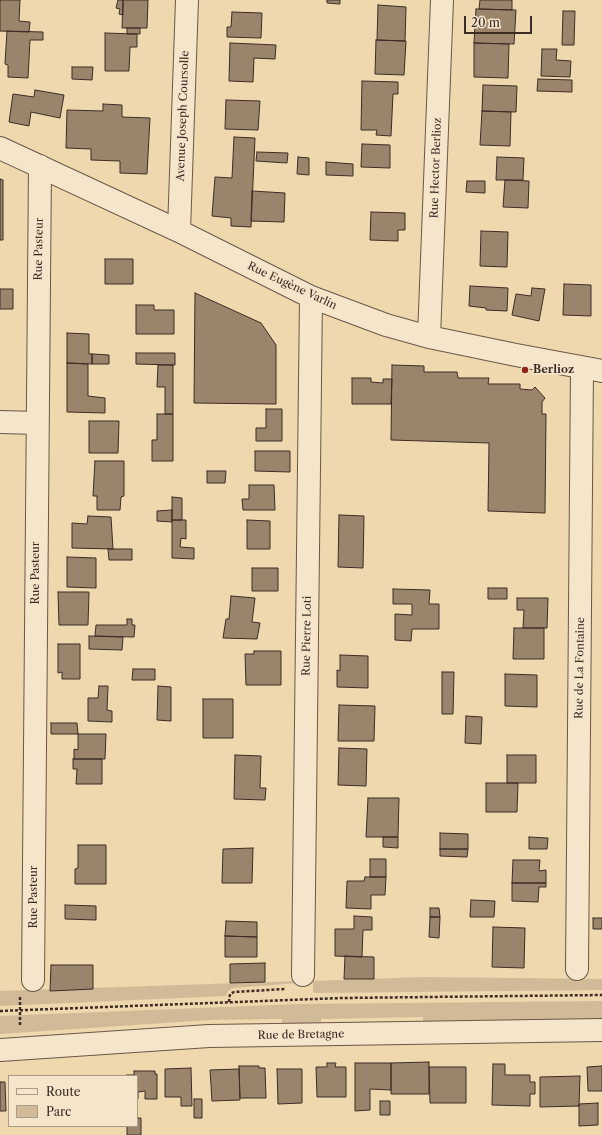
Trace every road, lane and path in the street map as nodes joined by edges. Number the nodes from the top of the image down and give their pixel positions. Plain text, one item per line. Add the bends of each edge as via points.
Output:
1 (187, 0) edge
2 (442, 0) edge
3 (0, 148) edge
4 (40, 166) junction
5 (179, 231) junction
6 (311, 297) junction
7 (429, 337) junction
8 (592, 369) edge
9 (0, 422) edge
10 (37, 422) junction
11 (577, 969) dead end
12 (303, 975) joint
13 (33, 980) dead end
14 (602, 995) edge
15 (229, 1002) junction
16 (0, 1011) edge
17 (602, 1030) edge
18 (0, 1050) edge

1 - 5 street, Avenue Joseph Coursolle
2 - 7 street, Rue Hector Berlioz
3 - 4 street, Rue Eugène Varlin
4 - 5 street, Rue Eugène Varlin
4 - 10 street, Rue Pasteur
5 - 6 street, Rue Eugène Varlin
6 - 7 street, Rue Eugène Varlin via 386,325
6 - 12 street, Rue Pierre Loti
7 - 8 street, Rue Eugène Varlin
8 - 11 street, Rue de La Fontaine
9 - 10 street
10 - 13 street, Rue Pasteur
12 - 15 path via 303,984 300,988 234,992 230,994
14 - 15 path
15 - 16 path
17 - 18 street, Rue de Bretagne via 210,1036

